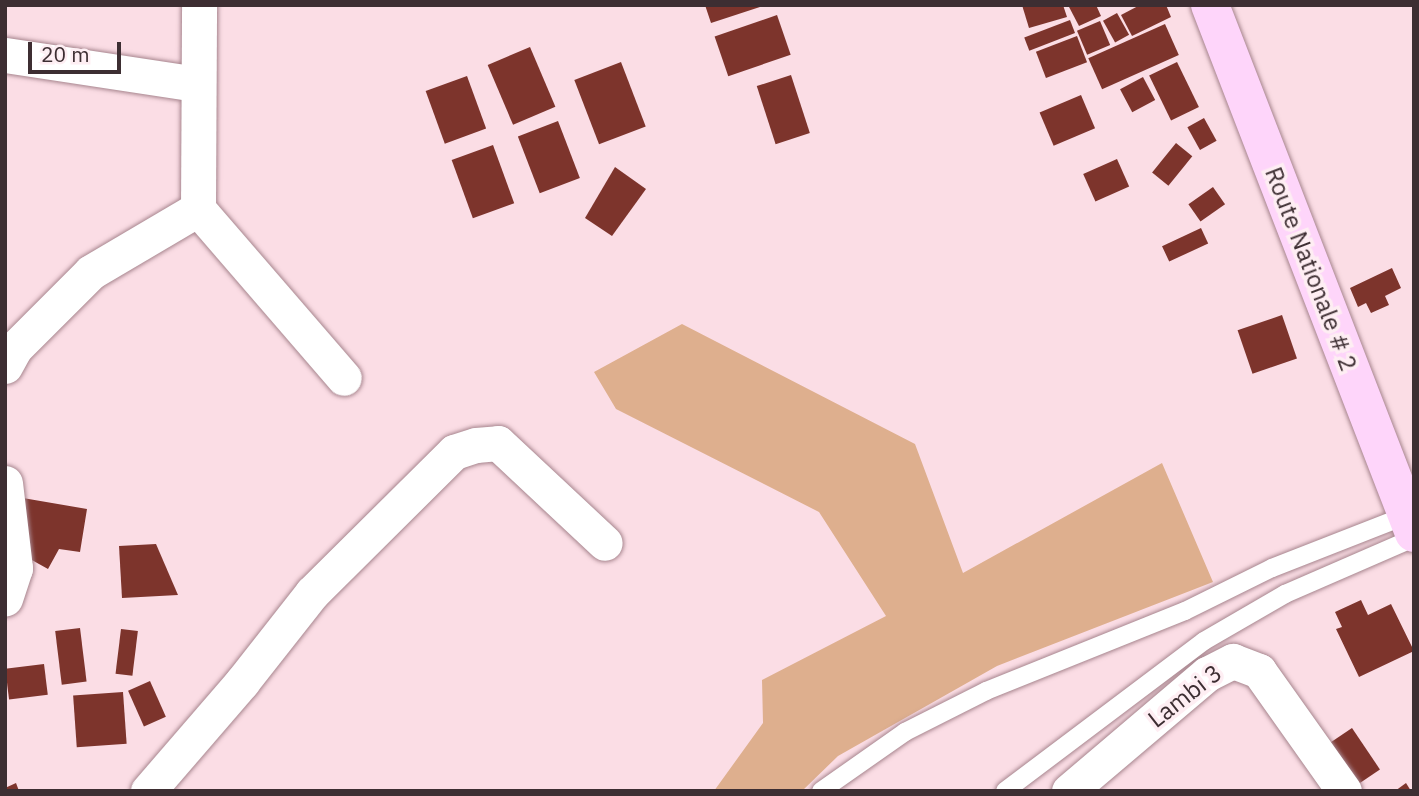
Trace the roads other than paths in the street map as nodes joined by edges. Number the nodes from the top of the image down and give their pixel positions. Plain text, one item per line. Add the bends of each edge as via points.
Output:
1 (199, 5) edge
2 (1210, 5) edge
3 (5, 55) edge
4 (197, 83) junction
5 (198, 209) junction
6 (9, 354) edge
7 (344, 378) dead end
8 (5, 483) edge
9 (1412, 528) edge
10 (606, 543) dead end
11 (5, 598) edge
12 (148, 791) edge
13 (821, 791) edge
14 (1005, 791) edge
15 (1069, 791) edge
16 (1344, 791) edge

1 - 4 street
2 - 9 main road, Route Nationale # 2
3 - 4 street
4 - 5 street
5 - 6 street via 91,272
5 - 7 street
8 - 11 street via 15,568
9 - 13 lane via 1272,568 1185,611 986,691 905,732
9 - 14 lane via 1205,641
10 - 12 street via 498,443 454,452 312,593
15 - 16 street, Lambi 3 via 1208,674 1233,660 1259,671

